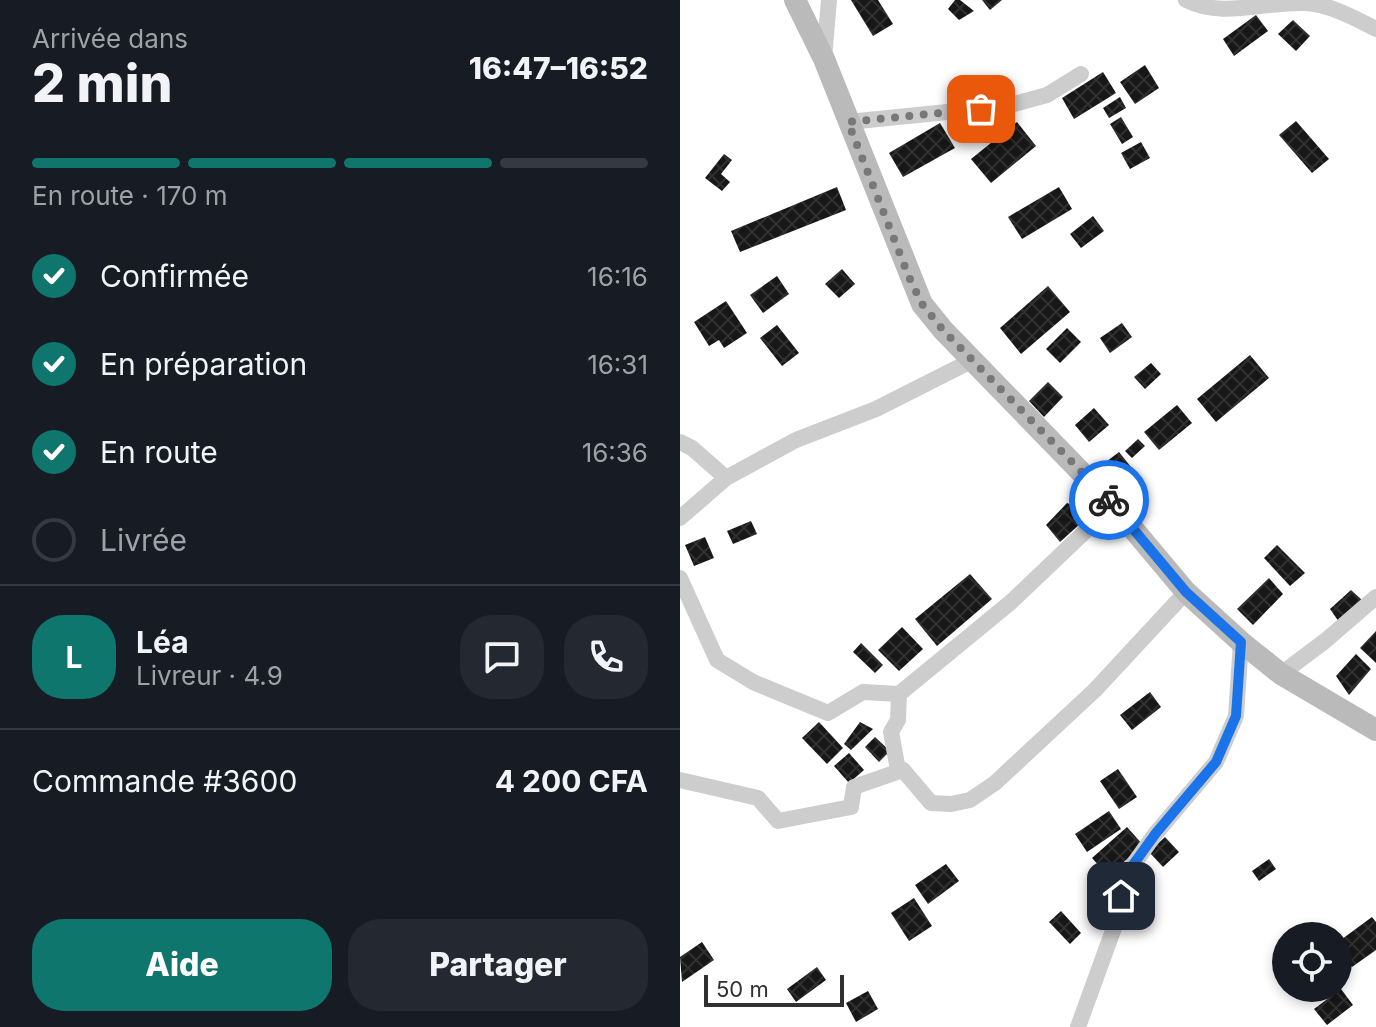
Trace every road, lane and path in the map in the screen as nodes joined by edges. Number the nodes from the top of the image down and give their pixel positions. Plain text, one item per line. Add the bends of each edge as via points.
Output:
1 (795, 0) edge
2 (829, 0) edge
3 (1186, 0) edge
4 (1376, 29) edge
5 (824, 59) junction
6 (1081, 74) dead end
7 (848, 122) junction
8 (973, 360) junction
9 (680, 442) edge
10 (726, 478) junction
11 (1113, 505) junction
12 (680, 518) edge
13 (680, 578) edge
14 (1186, 592) junction
15 (1376, 597) edge
16 (1241, 642) junction
17 (1281, 674) junction
18 (899, 694) junction
19 (1376, 730) edge
20 (903, 770) junction
21 (680, 780) edge
22 (1078, 1027) edge

1 - 5 street
2 - 5 street
3 - 4 street via 1223,9 1309,3
5 - 7 street
6 - 7 street via 1047,95 1007,106
7 - 8 street via 922,304
8 - 10 street via 876,409 796,440
8 - 11 street
9 - 10 street
10 - 12 street
11 - 14 street
11 - 18 street via 1011,602
13 - 18 street via 717,660 753,682 828,713 863,692
14 - 16 street
14 - 20 street via 1095,690 970,800 931,803
15 - 17 street
16 - 17 street
16 - 22 street via 1236,716 1216,762 1125,876 1118,917
17 - 19 street
18 - 20 street via 898,720 891,732 898,770
20 - 21 street via 854,787 851,807 778,821 758,798

